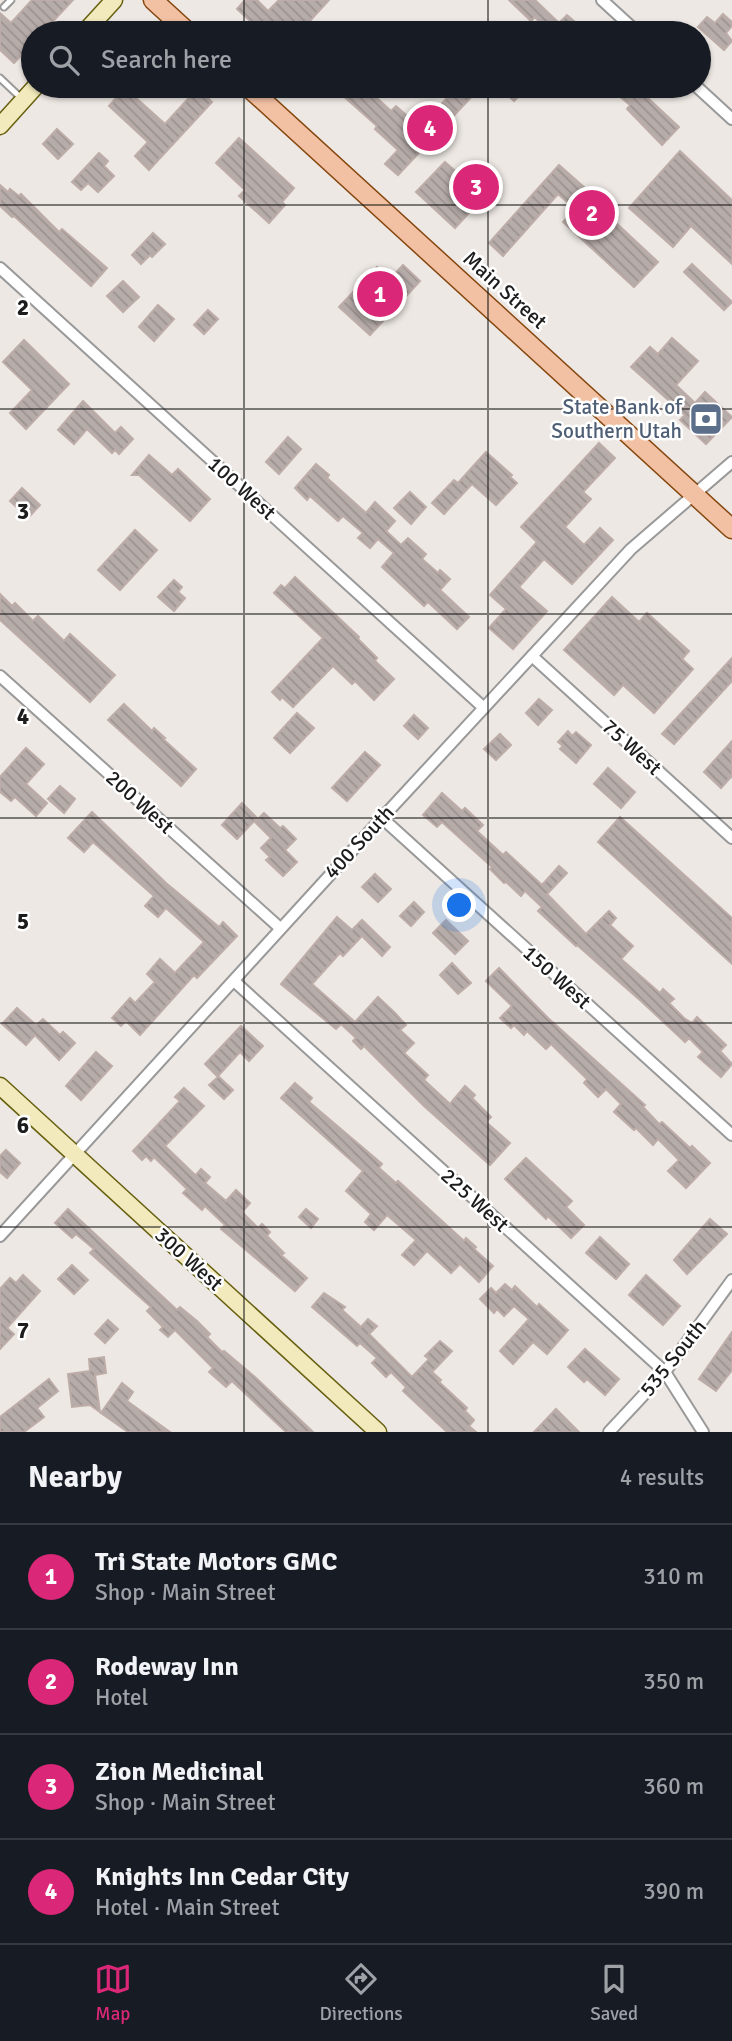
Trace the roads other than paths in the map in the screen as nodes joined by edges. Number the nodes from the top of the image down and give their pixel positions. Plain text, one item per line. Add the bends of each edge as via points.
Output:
1 (11, 0) edge
2 (114, 0) edge
3 (153, 0) edge
4 (602, 0) edge
5 (4, 7) dead end
6 (98, 21) edge
7 (175, 21) edge
8 (625, 21) edge
9 (0, 78) edge
10 (260, 98) edge
11 (709, 98) edge
12 (23, 100) joint
13 (732, 119) edge
14 (0, 126) edge
15 (0, 268) edge
16 (732, 462) edge
17 (695, 494) junction
18 (732, 529) edge
19 (532, 656) junction
20 (0, 676) edge
21 (484, 708) junction
22 (382, 818) junction
23 (732, 838) edge
24 (281, 928) junction
25 (234, 981) junction
26 (0, 1086) edge
27 (732, 1135) edge
28 (75, 1155) junction
29 (0, 1236) edge
30 (732, 1280) edge
31 (665, 1373) junction
32 (378, 1432) edge
33 (609, 1432) edge
34 (703, 1432) edge

1 - 5 lane
2 - 6 street
3 - 7 main road
4 - 8 street
9 - 12 lane
10 - 17 main road, Main Street
11 - 13 street
12 - 14 street
15 - 21 street, 100 West
16 - 17 street, 400 South
17 - 18 main road, Main Street
17 - 19 street, 400 South via 631,549
19 - 21 street, 400 South
19 - 23 street, 75 West
20 - 24 street, 200 West
21 - 22 street, 400 South
22 - 24 street, 400 South
22 - 27 street, 150 West
24 - 25 street, 400 South
25 - 28 street, 400 South
25 - 31 street, 225 West
26 - 28 street, 300 West
28 - 29 street, 400 South
28 - 32 street, 300 West
30 - 31 street, 535 South
31 - 33 street, 535 South
31 - 34 street, 225 West

